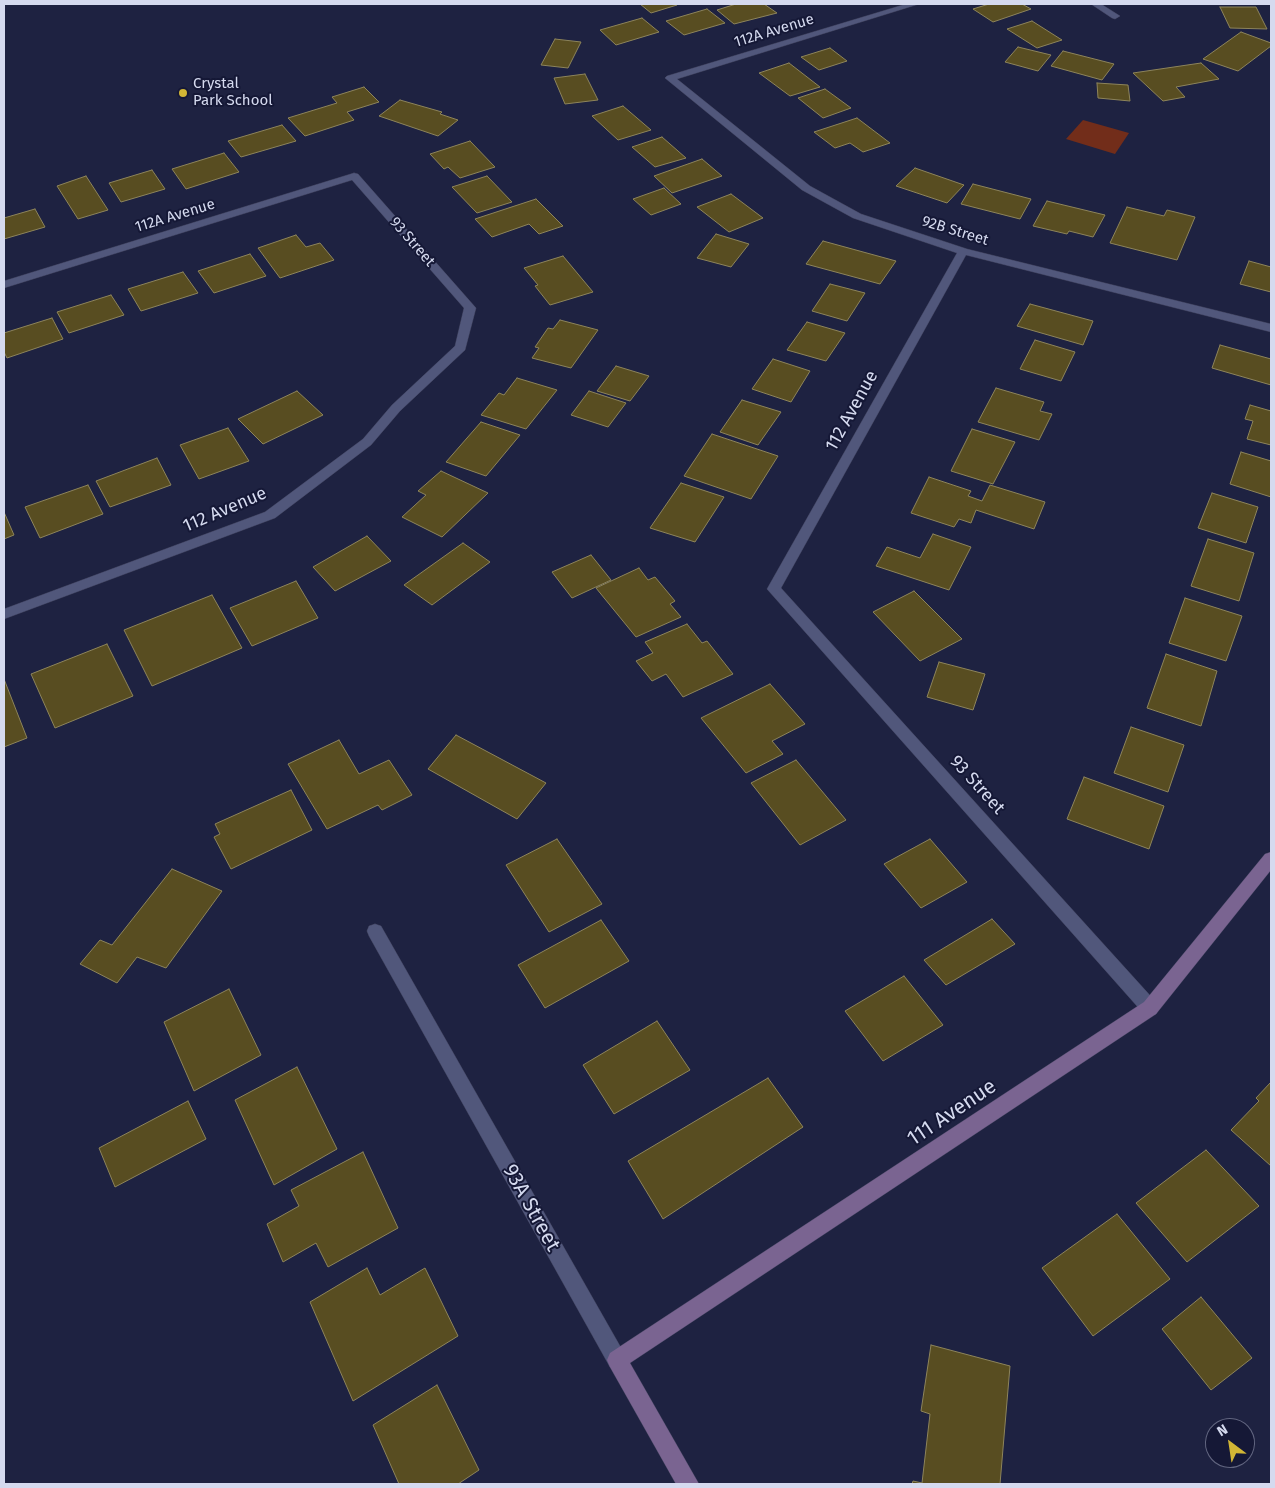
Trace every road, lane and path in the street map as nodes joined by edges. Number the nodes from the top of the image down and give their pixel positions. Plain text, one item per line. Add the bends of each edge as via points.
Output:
1 (915, 4) edge
2 (1096, 4) edge
3 (1115, 16) dead end
4 (670, 78) joint
5 (354, 176) joint
6 (964, 251) junction
7 (4, 285) edge
8 (470, 308) joint
9 (1271, 328) edge
10 (774, 589) joint
11 (4, 614) edge
12 (1271, 859) edge
13 (375, 931) dead end
14 (1150, 1008) junction
15 (617, 1360) junction
16 (688, 1484) edge

1 - 4 street, 112A Avenue
2 - 3 street
4 - 6 street, 92B Street via 806,188 857,216
5 - 7 street, 112A Avenue
5 - 8 street, 93 Street
6 - 9 street, 92B Street
6 - 10 street, 112 Avenue
8 - 11 street, 112 Avenue via 461,347 396,408 367,442 270,515
10 - 14 street, 93 Street
12 - 14 street, 111 Avenue
13 - 15 street, 93A Street
14 - 15 street, 111 Avenue
15 - 16 street, 93A Street

